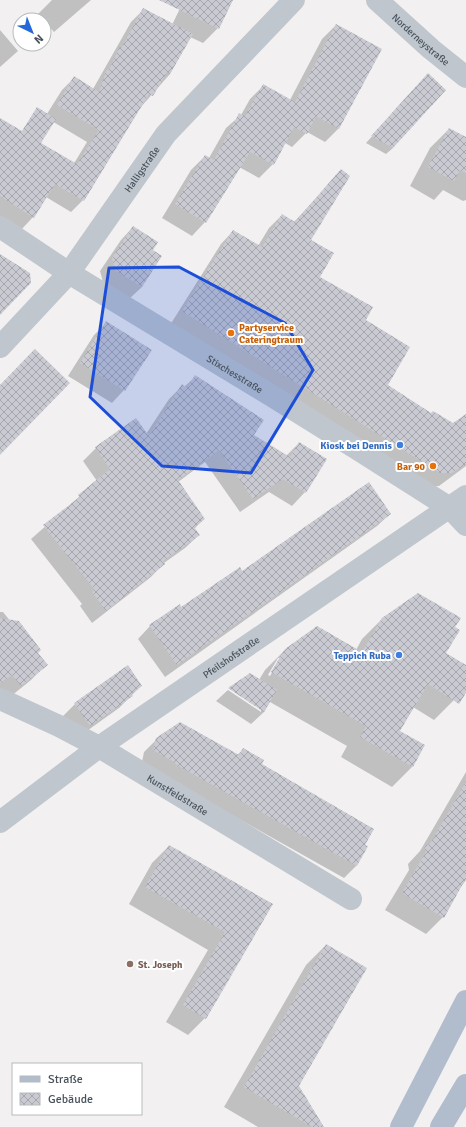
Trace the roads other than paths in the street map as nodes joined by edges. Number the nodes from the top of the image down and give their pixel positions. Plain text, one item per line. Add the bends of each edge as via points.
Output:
1 (294, 0) edge
2 (377, 0) edge
3 (466, 77) edge
4 (0, 227) edge
5 (69, 273) junction
6 (0, 347) edge
7 (458, 502) edge
8 (466, 524) edge
9 (0, 699) edge
10 (99, 747) junction
11 (0, 822) edge
12 (351, 899) dead end
13 (466, 1001) edge
14 (466, 1085) edge
15 (401, 1127) edge
16 (441, 1127) edge

1 - 5 street, Halligstraße via 166,134
2 - 3 street, Norderneystraße
4 - 5 street, Stixchesstraße
5 - 6 street, Halligstraße
5 - 7 street, Stixchesstraße via 272,396
7 - 8 street, Stixchesstraße
7 - 10 street, Pfeilshofstraße
9 - 10 street, Kunstfeldstraße
10 - 11 street, Pfeilshofstraße
10 - 12 street, Kunstfeldstraße
13 - 15 main road
14 - 16 main road

